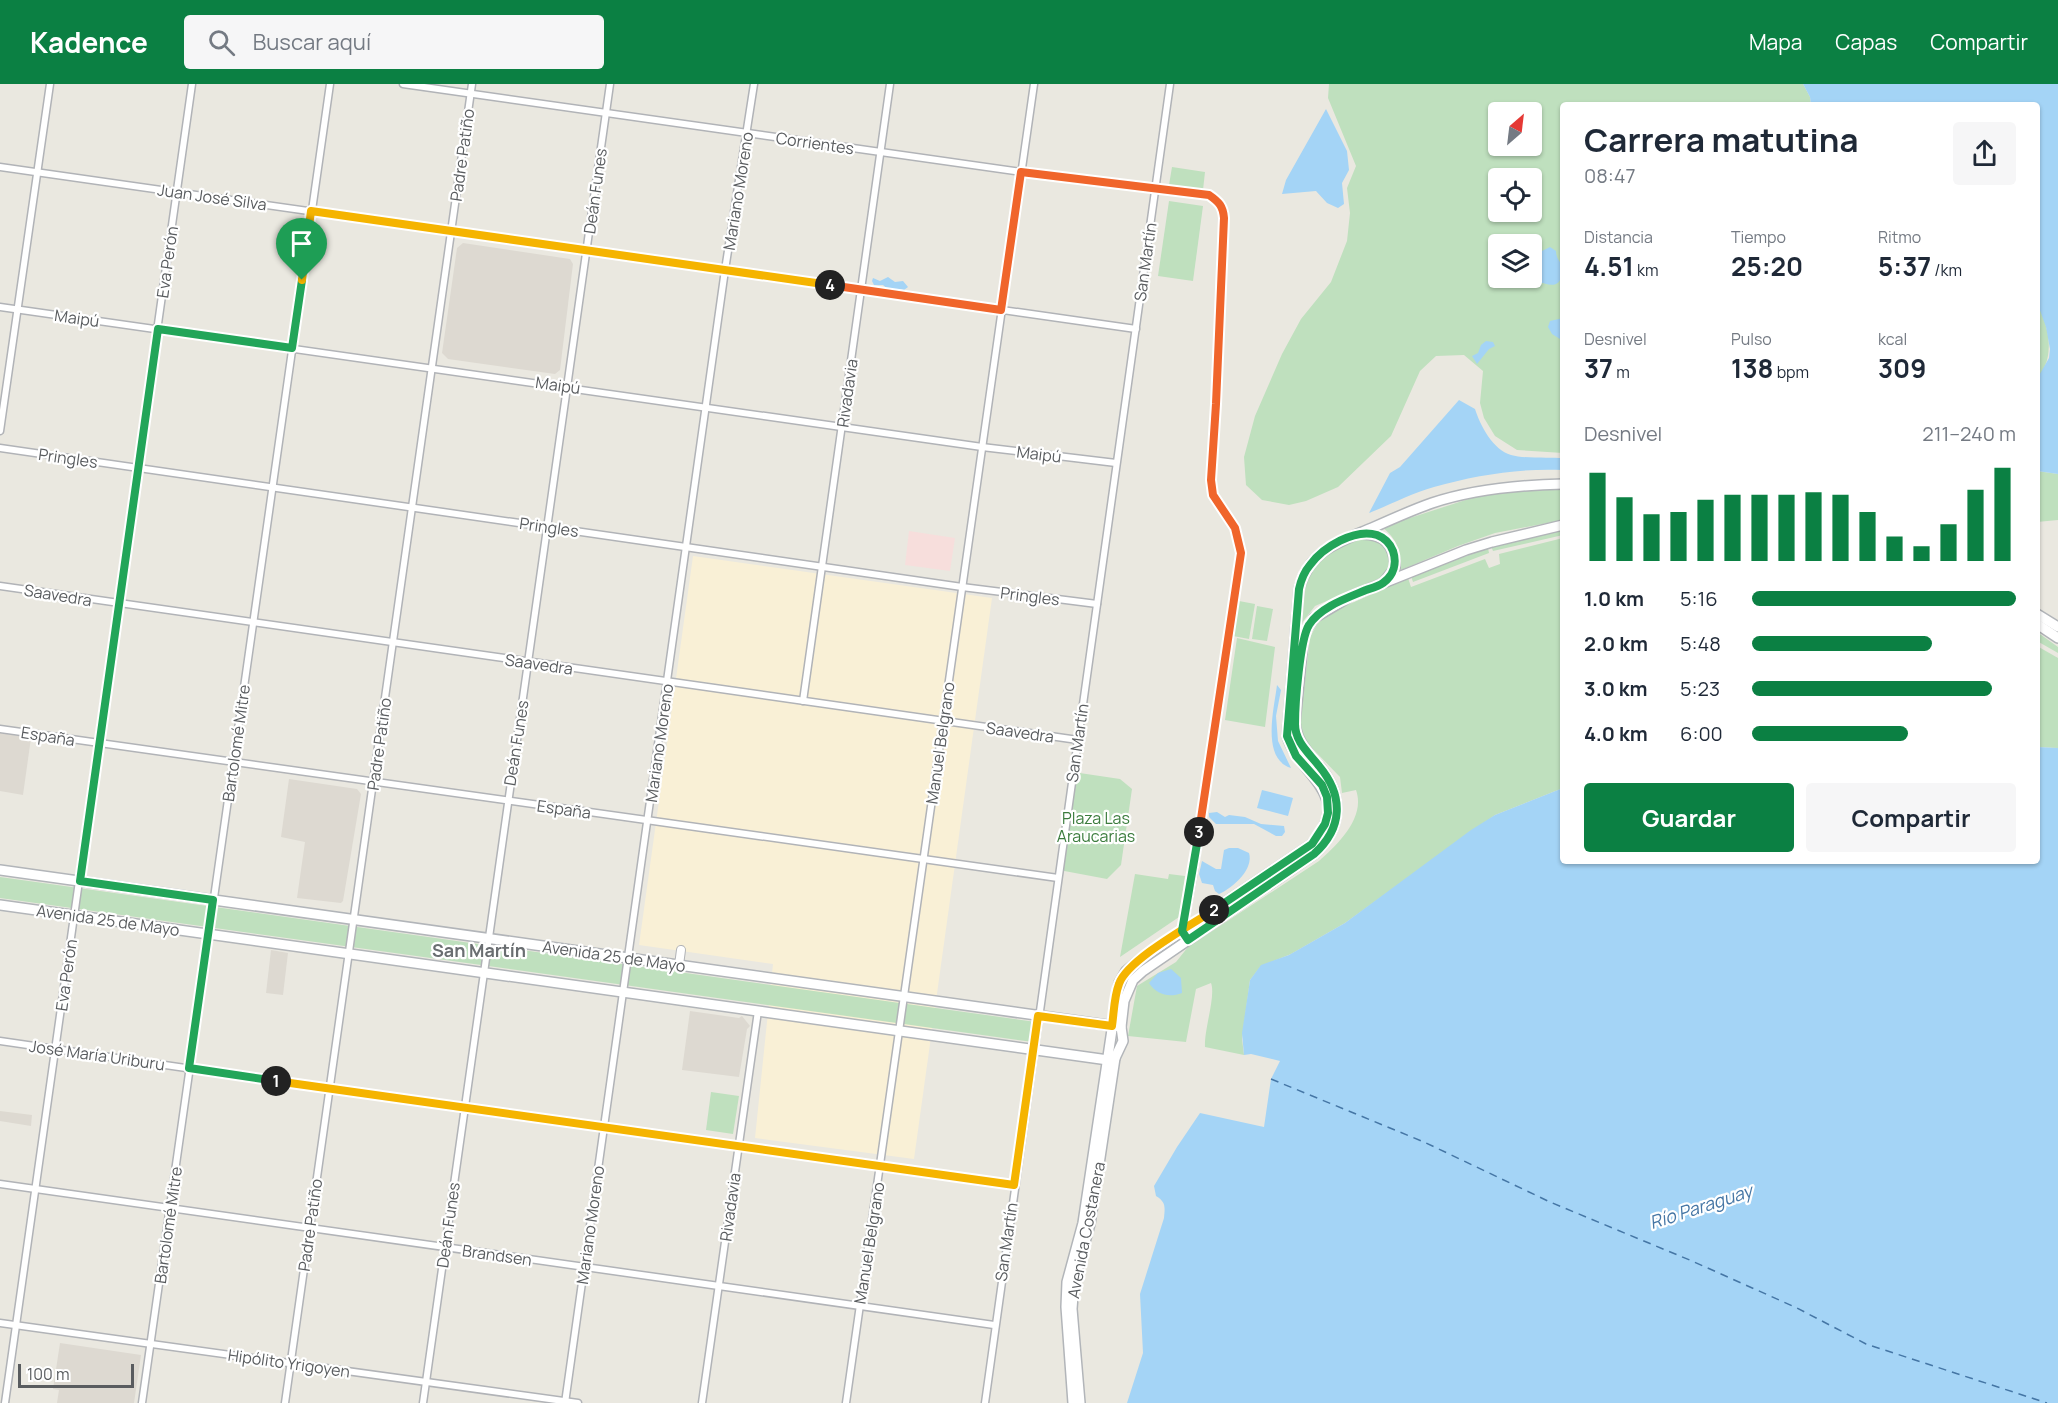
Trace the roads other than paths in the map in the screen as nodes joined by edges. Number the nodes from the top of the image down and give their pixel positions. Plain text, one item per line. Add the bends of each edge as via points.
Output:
1 (50, 84) edge
2 (192, 84) edge
3 (330, 84) edge
4 (403, 84) edge
5 (472, 84) edge
6 (610, 84) edge
7 (754, 84) edge
8 (890, 84) edge
9 (1034, 84) edge
10 (1170, 84) edge
11 (471, 94) junction
12 (606, 113) junction
13 (747, 134) junction
14 (881, 152) junction
15 (0, 167) edge
16 (37, 172) junction
17 (1021, 172) junction
18 (1155, 189) junction
19 (177, 192) junction
20 (311, 211) junction
21 (451, 231) junction
22 (586, 250) junction
23 (725, 270) junction
24 (861, 290) junction
25 (0, 307) edge
26 (18, 309) junction
27 (1001, 310) junction
28 (158, 329) junction
29 (1136, 329) junction
30 (292, 348) junction
31 (432, 368) junction
32 (568, 387) junction
33 (707, 408) junction
34 (843, 426) junction
35 (0, 431) edge
36 (982, 447) junction
37 (0, 448) edge
38 (1116, 464) junction
39 (138, 468) junction
40 (1560, 484) edge
41 (272, 487) junction
42 (412, 509) junction
43 (1560, 526) edge
44 (547, 527) junction
45 (1358, 534) junction
46 (687, 548) junction
47 (822, 566) junction
48 (1383, 584) junction
49 (0, 586) edge
50 (962, 587) junction
51 (119, 604) junction
52 (1097, 604) junction
53 (2040, 616) edge
54 (253, 623) junction
55 (2040, 626) edge
56 (2058, 627) edge
57 (2058, 638) edge
58 (393, 644) junction
59 (529, 662) junction
60 (668, 682) junction
61 (803, 701) junction
62 (943, 721) junction
63 (0, 729) edge
64 (1078, 740) junction
65 (99, 744) junction
66 (233, 762) junction
67 (374, 782) junction
68 (507, 801) junction
69 (647, 821) junction
70 (923, 860) junction
71 (0, 870) edge
72 (1058, 878) junction
73 (80, 881) junction
74 (213, 900) junction
75 (0, 905) edge
76 (74, 915) junction
77 (353, 919) junction
78 (1182, 931) junction
79 (208, 934) junction
80 (488, 938) junction
81 (1188, 940) junction
82 (681, 950) dead end
83 (348, 954) junction
84 (628, 958) junction
85 (679, 965) junction
86 (484, 973) junction
87 (623, 992) junction
88 (904, 997) junction
89 (758, 1011) junction
90 (1038, 1016) junction
91 (1117, 1027) junction
92 (899, 1031) junction
93 (0, 1041) edge
94 (56, 1049) junction
95 (1033, 1050) junction
96 (1112, 1059) junction
97 (189, 1068) junction
98 (330, 1089) junction
99 (464, 1107) junction
100 (604, 1127) junction
101 (739, 1146) junction
102 (881, 1166) junction
103 (0, 1184) edge
104 (1014, 1185) junction
105 (34, 1189) junction
106 (170, 1208) junction
107 (309, 1228) junction
108 (444, 1247) junction
109 (584, 1267) junction
110 (719, 1286) junction
111 (860, 1306) junction
112 (0, 1323) edge
113 (994, 1325) junction
114 (16, 1326) junction
115 (151, 1344) junction
116 (290, 1364) junction
117 (425, 1383) junction
118 (565, 1402) edge
119 (5, 1403) edge
120 (142, 1403) edge
121 (285, 1403) edge
122 (423, 1403) edge
123 (578, 1403) edge
124 (702, 1403) edge
125 (846, 1403) edge
126 (985, 1403) edge
127 (1073, 1403) edge
128 (1080, 1403) edge

1 - 16 street
2 - 19 street, Eva Perón
3 - 20 street, Bartolomé Mitre
4 - 11 street, Corrientes
5 - 11 street, Padre Patiño
6 - 12 street, Deán Funes
7 - 13 street, Mariano Moreno
8 - 14 street, Rivadavia
9 - 17 street, Manuel Belgrano
10 - 18 street, San Martín
11 - 12 street, Corrientes
11 - 21 street, Padre Patiño
12 - 13 street, Corrientes
12 - 22 street, Deán Funes
13 - 14 street, Corrientes
13 - 23 street, Mariano Moreno
14 - 17 street, Corrientes
14 - 24 street, Rivadavia
15 - 16 street, Juan José Silva
16 - 19 street, Juan José Silva
16 - 26 street
17 - 18 street, Corrientes
17 - 27 street, Manuel Belgrano
18 - 29 street, San Martín
18 - 78 street, Corrientes via 1209,195 1223,209 1211,480 1213,495 1235,528 1241,553
19 - 20 street, Juan José Silva
19 - 28 street, Eva Perón
20 - 21 street, Juan José Silva
20 - 30 street, Bartolomé Mitre
21 - 22 street, Juan José Silva
21 - 31 street, Padre Patiño
22 - 23 street, Juan José Silva
22 - 32 street, Deán Funes
23 - 24 street, Juan José Silva
23 - 33 street, Mariano Moreno
24 - 27 street, Juan José Silva
24 - 34 street, Rivadavia
25 - 26 street, Maipú
26 - 28 street, Maipú
26 - 35 street
27 - 29 street, Juan José Silva
27 - 36 street, Manuel Belgrano
28 - 30 street, Maipú
28 - 39 street, Eva Perón
29 - 38 street, San Martín
30 - 31 street, Maipú
30 - 41 street, Bartolomé Mitre
31 - 32 street, Maipú
31 - 42 street, Padre Patiño
32 - 33 street, Maipú
32 - 44 street, Deán Funes
33 - 34 street, Maipú
33 - 46 street, Mariano Moreno
34 - 36 street, Maipú
34 - 47 street, Rivadavia
36 - 38 street, Maipú
36 - 50 street, Manuel Belgrano
37 - 39 street, Pringles
38 - 52 street, San Martín
39 - 41 street, Pringles
39 - 51 street, Eva Perón
40 - 45 main road, Avenida Costanera via 1506,487 1458,496
41 - 42 street, Pringles
41 - 54 street, Bartolomé Mitre
42 - 44 street, Pringles
42 - 58 street, Padre Patiño
43 - 48 main road, Avenida Costanera via 1474,547
44 - 46 street, Pringles
44 - 59 street, Deán Funes
45 - 48 main road via 1381,536 1392,549 1395,568
45 - 78 main road, Avenida Costanera via 1318,556 1299,589 1287,736 1296,756 1322,785 1327,797 1325,824 1312,844
46 - 47 street, Pringles
46 - 60 street, Mariano Moreno
47 - 50 street, Pringles
47 - 61 street, Rivadavia
48 - 81 main road, Avenida Costanera via 1322,611 1308,626 1303,642 1296,734 1328,777 1336,800 1337,820 1327,840 1314,854
49 - 51 street, Saavedra
50 - 52 street, Pringles
50 - 62 street, Manuel Belgrano
51 - 54 street, Saavedra
51 - 65 street, Eva Perón
52 - 64 street, San Martín
53 - 56 main road
54 - 58 street, Saavedra
54 - 66 street, Bartolomé Mitre
55 - 57 main road
58 - 59 street, Saavedra
58 - 67 street, Padre Patiño
59 - 60 street, Saavedra
59 - 68 street, Deán Funes
60 - 61 street, Saavedra
60 - 69 street, Mariano Moreno
61 - 62 street, Saavedra
62 - 64 street, Saavedra
62 - 70 street, Manuel Belgrano
63 - 65 street, España
64 - 72 street, San Martín
65 - 66 street, España
65 - 73 street, Eva Perón
66 - 67 street, España
66 - 74 street, Bartolomé Mitre
67 - 68 street, España
67 - 77 street, Padre Patiño
68 - 69 street, España
68 - 80 street, Deán Funes
69 - 70 street, España
69 - 84 street, Mariano Moreno
70 - 72 street, España
70 - 88 street, Manuel Belgrano
71 - 73 main road, Avenida 25 de Mayo
72 - 90 street, San Martín
73 - 74 main road, Avenida 25 de Mayo
73 - 76 street, Eva Perón
74 - 77 main road, Avenida 25 de Mayo
74 - 79 street, Bartolomé Mitre
75 - 76 main road, Avenida 25 de Mayo
76 - 79 main road, Avenida 25 de Mayo
76 - 94 street, Eva Perón
77 - 80 main road, Avenida 25 de Mayo
77 - 83 street, Padre Patiño
78 - 81 street
78 - 91 main road, Avenida Costanera via 1126,971 1119,983
79 - 83 main road, Avenida 25 de Mayo
79 - 97 street, Bartolomé Mitre
80 - 84 main road, Avenida 25 de Mayo
80 - 86 street, Deán Funes
81 - 91 main road, Avenida Costanera via 1133,980
82 - 85 street
83 - 86 main road, Avenida 25 de Mayo
83 - 98 street, Padre Patiño
84 - 85 main road, Avenida 25 de Mayo
84 - 87 street, Mariano Moreno
85 - 88 main road, Avenida 25 de Mayo
86 - 87 main road, Avenida 25 de Mayo
86 - 99 street, Deán Funes
87 - 89 main road, Avenida 25 de Mayo
87 - 100 street, Mariano Moreno
88 - 90 main road, Avenida 25 de Mayo
88 - 92 street, Manuel Belgrano
89 - 92 main road, Avenida 25 de Mayo
89 - 101 street, Rivadavia
90 - 91 main road, Avenida 25 de Mayo
90 - 95 street, San Martín
91 - 96 main road, Avenida Costanera
92 - 95 main road, Avenida 25 de Mayo
92 - 102 street, Manuel Belgrano
93 - 94 street, José María Uriburu
94 - 97 street, José María Uriburu
94 - 105 street, Eva Perón
95 - 96 main road, Avenida 25 de Mayo
95 - 104 street, San Martín
96 - 127 main road, Avenida Costanera via 1083,1223 1067,1282
96 - 128 main road, Avenida Costanera via 1090,1224 1074,1282 1072,1309
97 - 98 street, José María Uriburu
97 - 106 street, Bartolomé Mitre
98 - 99 street, José María Uriburu
98 - 107 street, Padre Patiño
99 - 100 street, José María Uriburu
99 - 108 street, Deán Funes
100 - 101 street, José María Uriburu
100 - 109 street, Mariano Moreno
101 - 102 street, José María Uriburu
101 - 110 street, Rivadavia
102 - 104 street, José María Uriburu
102 - 111 street, Manuel Belgrano
103 - 105 street, Brandsen
104 - 113 street, San Martín
105 - 106 street, Brandsen
105 - 114 street, Eva Perón
106 - 107 street, Brandsen
106 - 115 street, Bartolomé Mitre
107 - 108 street, Brandsen
107 - 116 street, Padre Patiño
108 - 109 street, Brandsen
108 - 117 street, Deán Funes
109 - 110 street, Brandsen
109 - 118 street, Mariano Moreno
110 - 111 street, Brandsen
110 - 124 street, Rivadavia
111 - 113 street, Brandsen
111 - 125 street, Manuel Belgrano
112 - 114 street, Hipólito Yrigoyen
113 - 126 street, San Martín
114 - 115 street, Hipólito Yrigoyen
114 - 119 street, Eva Perón
115 - 116 street, Hipólito Yrigoyen
115 - 120 street, Bartolomé Mitre
116 - 117 street, Hipólito Yrigoyen
116 - 121 street, Padre Patiño
117 - 118 street, Hipólito Yrigoyen
117 - 122 street, Deán Funes
118 - 123 street, Hipólito Yrigoyen

